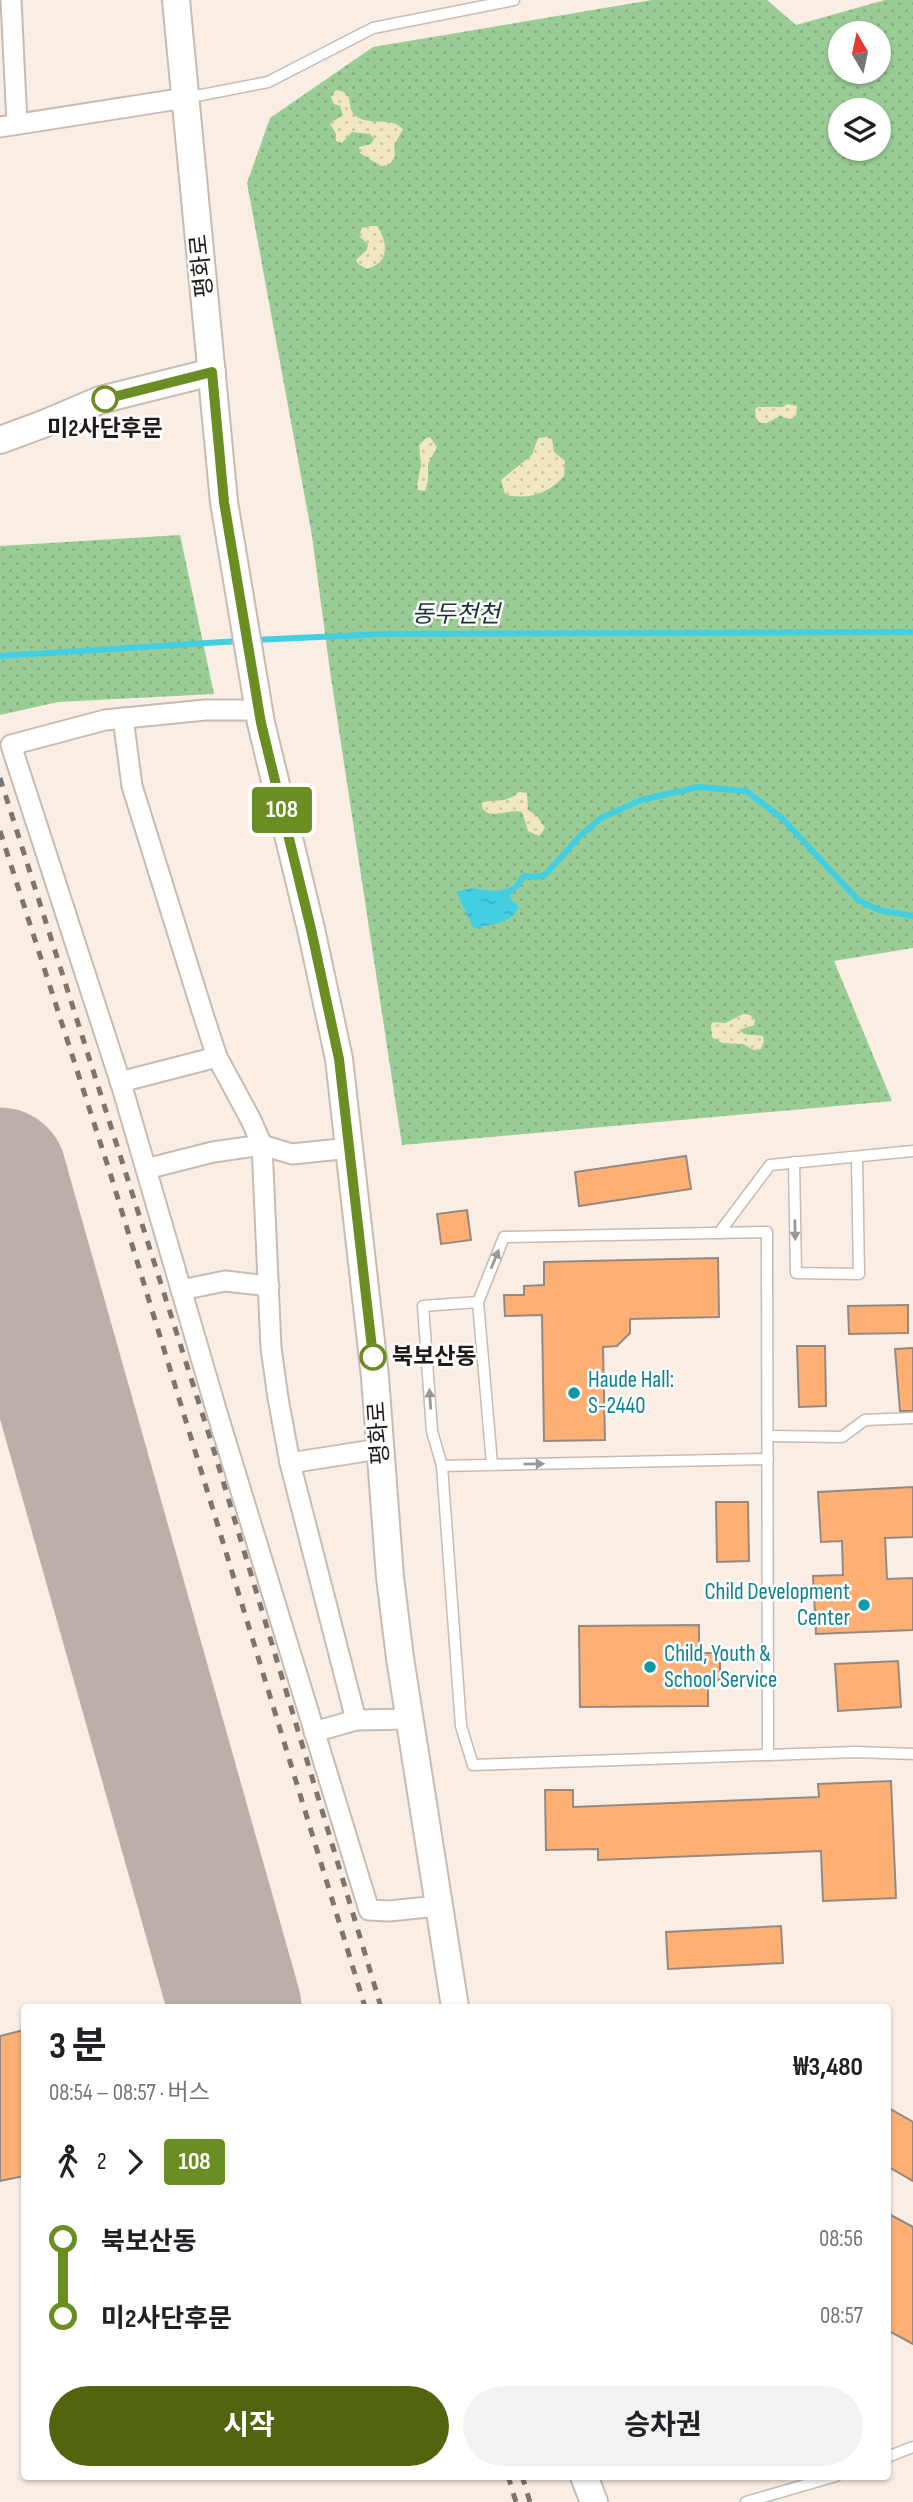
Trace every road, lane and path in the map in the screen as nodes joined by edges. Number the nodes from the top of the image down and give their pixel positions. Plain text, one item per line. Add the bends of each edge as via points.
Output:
1 (10, 0) edge
2 (176, 0) edge
3 (513, 0) edge
4 (186, 98) junction
5 (8, 125) edge
6 (212, 372) junction
7 (0, 440) edge
8 (258, 704) junction
9 (123, 718) junction
10 (217, 1057) junction
11 (120, 1082) junction
12 (262, 1145) junction
13 (350, 1148) junction
14 (913, 1151) edge
15 (857, 1158) junction
16 (794, 1162) junction
17 (146, 1169) junction
18 (719, 1233) junction
19 (269, 1286) junction
20 (181, 1290) junction
21 (478, 1302) junction
22 (913, 1418) edge
23 (768, 1436) junction
24 (379, 1450) junction
25 (768, 1459) junction
26 (290, 1463) junction
27 (492, 1465) junction
28 (442, 1466) junction
29 (409, 1719) junction
30 (356, 1720) junction
31 (314, 1732) junction
32 (913, 1754) edge
33 (768, 1755) junction
34 (438, 1906) junction
35 (454, 2004) edge
36 (913, 2447) edge
37 (891, 2455) edge
38 (586, 2480) edge
39 (822, 2480) edge
40 (594, 2502) edge
41 (746, 2502) edge

1 - 5 street
2 - 4 main road, 평화로
3 - 4 lane via 373,28 268,82
4 - 5 street
4 - 6 main road, 평화로
6 - 7 main road via 100,400
6 - 8 main road, 평화로 via 228,532
8 - 9 street
8 - 13 main road, 평화로 via 339,1059
9 - 10 street via 132,786
9 - 11 street via 11,745
10 - 11 street
10 - 12 street
11 - 17 street
12 - 13 street via 292,1154
12 - 17 street
12 - 19 street
13 - 24 main road, 평화로
14 - 15 lane
15 - 16 lane
16 -> 15 lane via 796,1273 859,1274
16 - 18 lane via 770,1165
17 - 20 street
21 -> 18 lane via 504,1237
18 - 23 lane via 767,1232
19 - 20 street via 225,1281
19 - 26 street via 271,1348
20 - 31 street
21 - 27 lane
28 -> 21 lane via 432,1431 423,1306
22 - 23 lane via 864,1420 842,1437
23 - 25 lane
24 - 26 street
24 - 29 main road, 평화로
27 -> 25 lane
25 - 33 lane
26 - 30 street
27 - 28 lane
28 - 33 lane via 461,1726 473,1765
29 - 30 street
29 - 34 main road, 평화로
30 - 31 street
31 - 34 street via 369,1910
32 - 33 lane
34 - 35 main road, 평화로
36 - 37 lane
38 - 40 main road
39 - 41 lane

